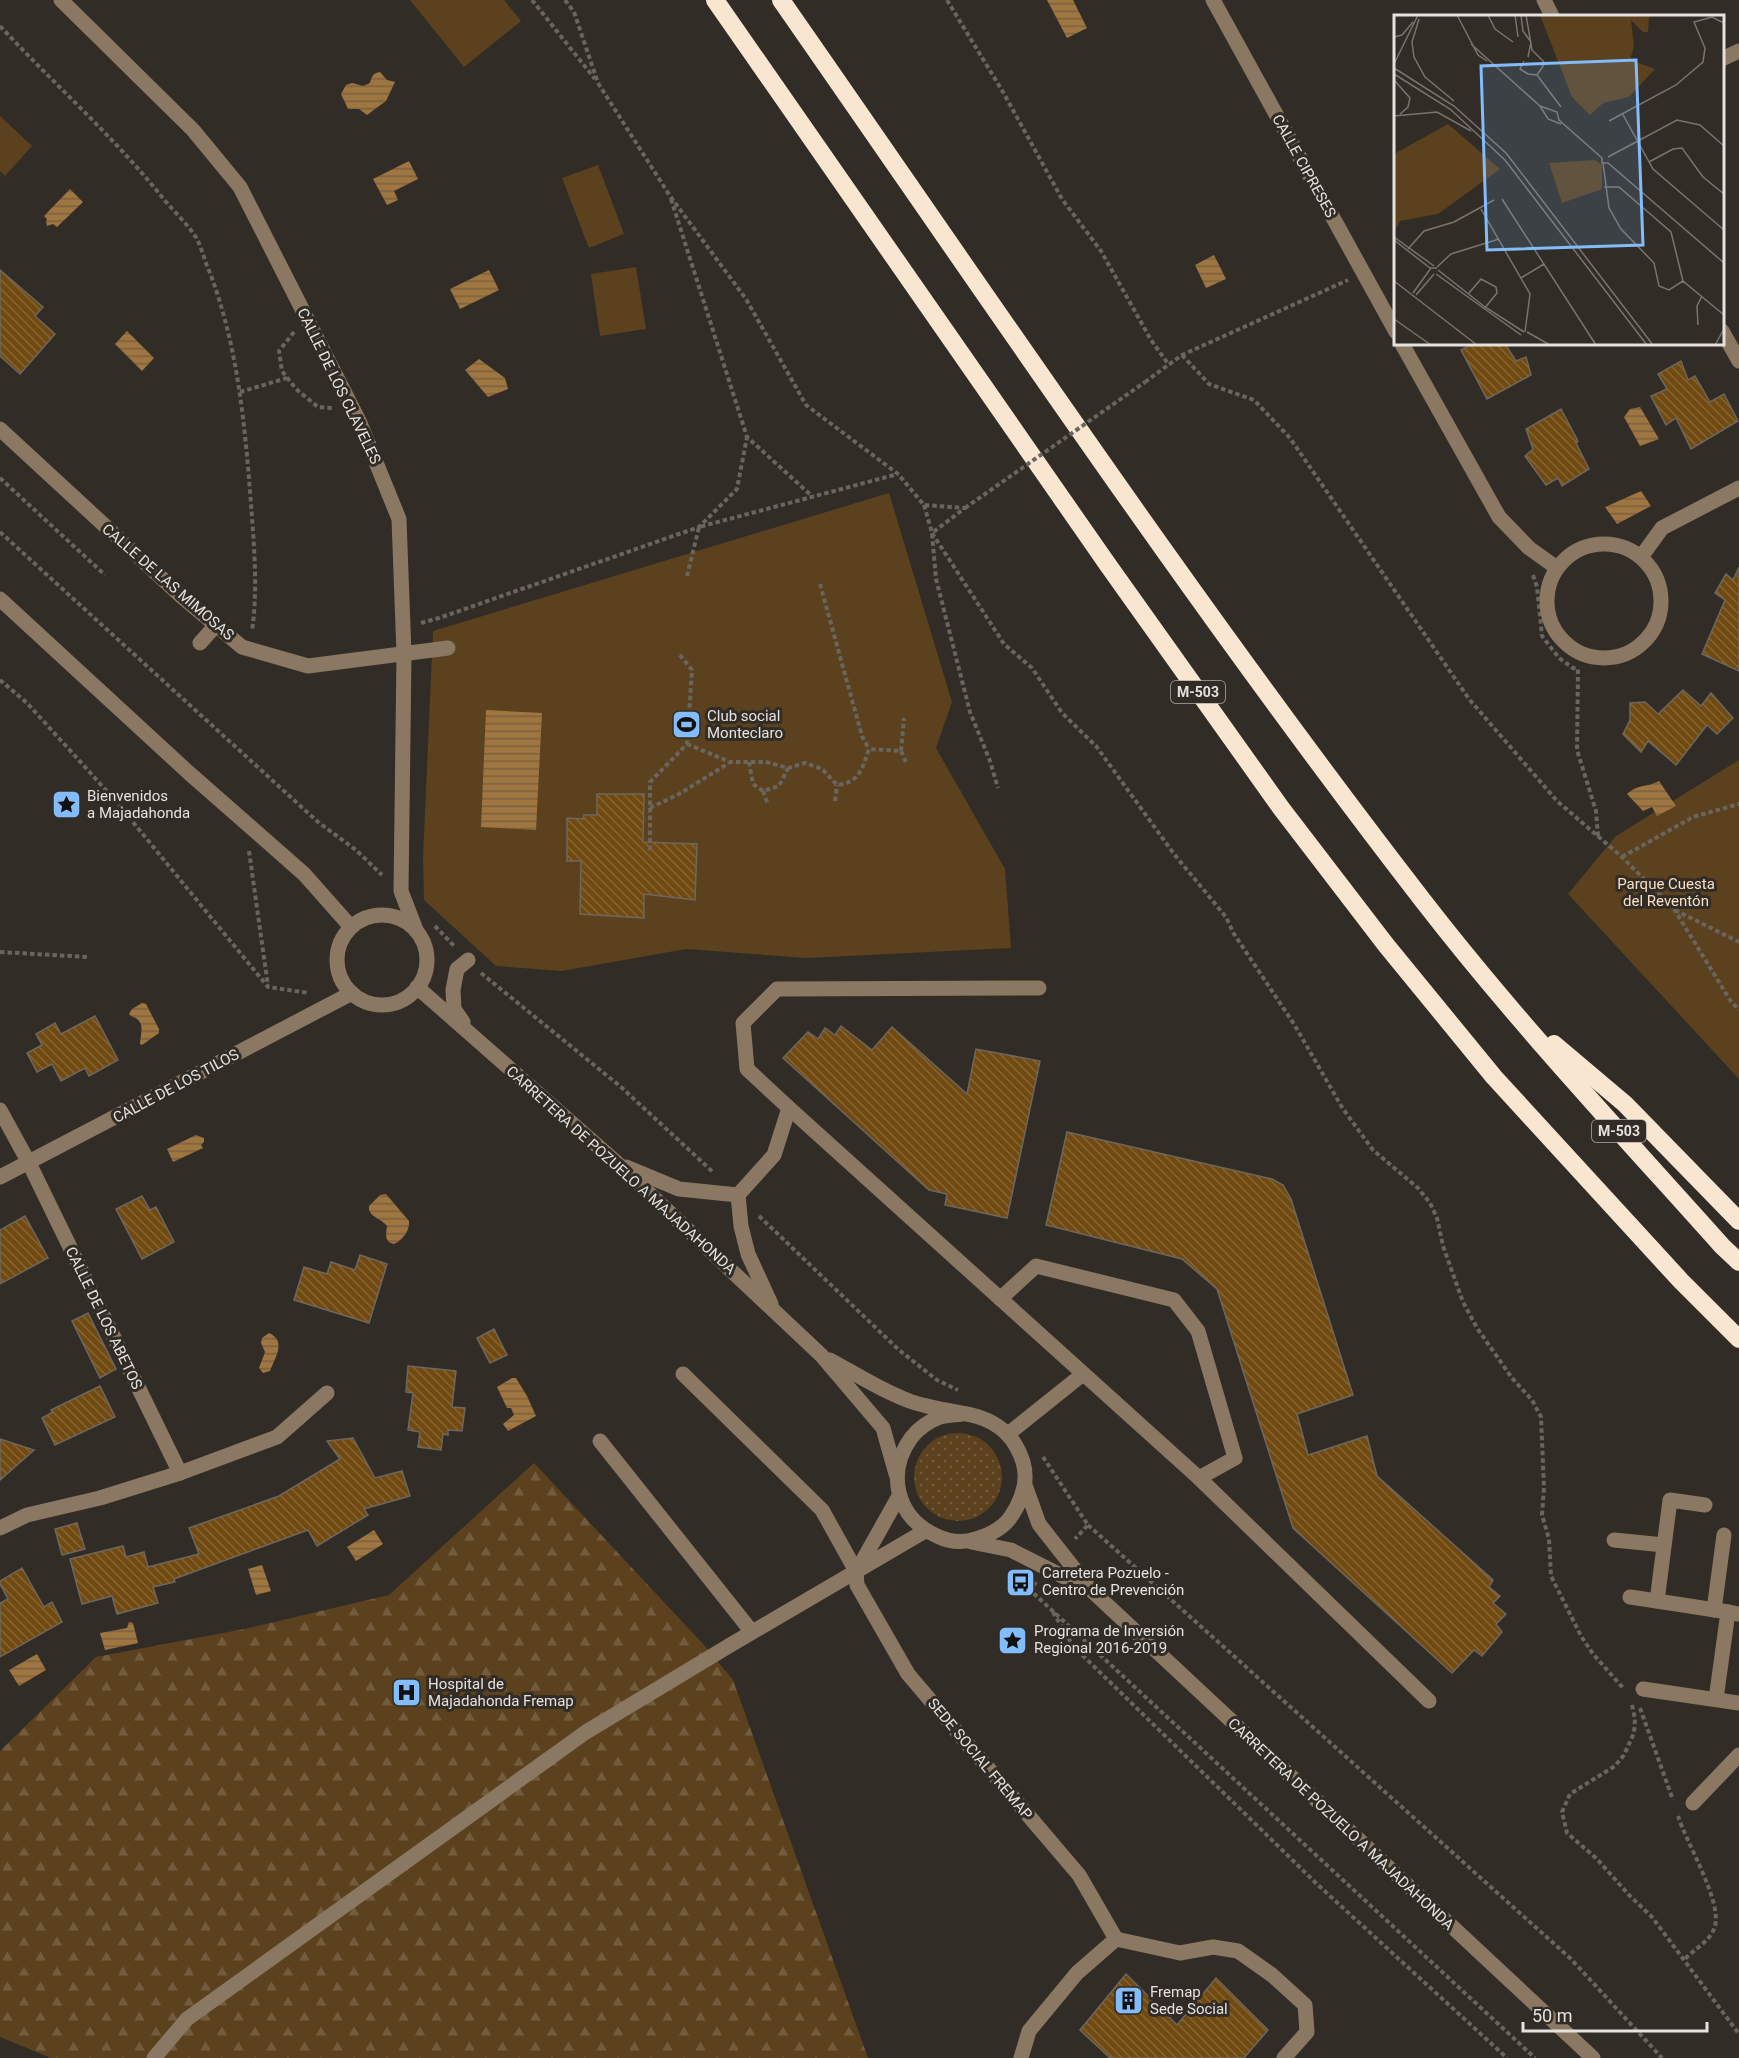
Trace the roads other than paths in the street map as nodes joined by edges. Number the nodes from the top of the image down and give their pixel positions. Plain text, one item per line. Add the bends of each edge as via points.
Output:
1 (61, 0) edge
2 (715, 0) edge
3 (781, 0) edge
4 (1213, 0) edge
5 (1544, 0) edge
6 (1552, 15) edge
7 (1739, 51) edge
8 (1724, 58) edge
9 (1394, 330) edge
10 (1724, 335) edge
11 (1403, 345) edge
12 (1739, 362) edge
13 (0, 429) edge
14 (1739, 488) edge
15 (1641, 557) junction
16 (1557, 568) junction
17 (0, 599) edge
18 (216, 625) junction
19 (200, 643) dead end
20 (448, 648) dead end
21 (404, 654) junction
22 (401, 891) junction
23 (382, 914) junction
24 (351, 927) junction
25 (416, 930) junction
26 (468, 960) road end
27 (417, 987) junction
28 (1039, 988) dead end
29 (352, 993) junction
30 (1501, 998) junction
31 (474, 1037) junction
32 (789, 1108) junction
33 (0, 1110) edge
34 (29, 1163) junction
35 (617, 1163) junction
36 (0, 1178) edge
37 (738, 1195) junction
38 (1739, 1221) edge
39 (1739, 1263) edge
40 (1000, 1299) junction
41 (1701, 1303) junction
42 (775, 1312) junction
43 (1739, 1339) edge
44 (1739, 1349) edge
45 (821, 1355) junction
46 (683, 1374) dead end
47 (1083, 1374) junction
48 (327, 1393) dead end
49 (962, 1414) junction
50 (1008, 1434) junction
51 (600, 1441) dead end
52 (180, 1473) junction
53 (896, 1474) junction
54 (1199, 1478) junction
55 (1025, 1485) junction
56 (899, 1496) junction
57 (1705, 1505) dead end
58 (0, 1528) edge
59 (925, 1531) junction
60 (1724, 1535) dead end
61 (1614, 1540) dead end
62 (968, 1542) junction
63 (1664, 1545) junction
64 (856, 1571) junction
65 (1090, 1589) junction
66 (1630, 1597) dead end
67 (1657, 1601) junction
68 (1727, 1612) edge
69 (752, 1632) junction
70 (1636, 1697) road end
71 (1716, 1699) junction
72 (1429, 1701) dead end
73 (1739, 1703) edge
74 (1739, 1755) edge
75 (1693, 1803) dead end
76 (1116, 1939) junction
77 (154, 2058) edge
78 (1021, 2058) edge
79 (1284, 2058) edge
80 (1593, 2058) edge

1 - 21 street, CALLE DE LOS CLAVELES via 193,130 240,187 354,411 399,519
2 - 41 highway, M-503 via 1281,808 1494,1077
3 - 30 highway, M-503 via 1166,553 1330,779
4 - 9 street, CALLE CIPRESES
5 - 6 street
7 - 8 street
10 - 12 street
11 - 16 street via 1500,517 1529,548
13 - 18 street, CALLE DE LAS MIMOSAS
14 - 15 street via 1662,528
15 - 16 street via 1624,547 1587,546
15 - 16 street via 1653,571 1660,589 1661,608 1656,626 1630,653 1612,658 1593,658 1560,639 1546,604 1548,585
17 - 24 street via 304,874
18 - 19 street
18 - 21 street, CALLE DE LAS MIMOSAS via 242,646 308,666
20 - 21 street, CALLE DE LAS MIMOSAS
21 - 22 street, CALLE DE LOS CLAVELES
22 - 23 street
22 - 25 street, CALLE DE LOS CLAVELES
23 - 24 street via 362,919
23 - 25 street via 404,921
24 - 29 street via 342,938 337,968
25 - 27 street via 427,959
26 - 31 street via 457,969 454,1009
27 - 29 street via 393,1003 364,1001
27 - 31 street, CARRETERA DE POZUELO A MAJADAHONDA
28 - 32 street via 777,989 743,1023 747,1069
29 - 34 street, CALLE DE LOS TILOS
30 - 38 highway via 1624,1104
30 - 39 highway, M-503
31 - 35 street, CARRETERA DE POZUELO A MAJADAHONDA
32 - 37 street via 774,1155
32 - 40 street
33 - 34 street, CALLE DE LOS ABETOS
34 - 36 street, CALLE DE LOS TILOS
34 - 52 street, CALLE DE LOS ABETOS
35 - 37 street via 678,1189
35 - 42 street, CARRETERA DE POZUELO A MAJADAHONDA
37 - 42 street via 748,1254
40 - 47 street
40 - 54 street via 1036,1266 1174,1300 1198,1330 1235,1458
41 - 43 highway, M-503
41 - 44 highway, M-503
42 - 45 street, CARRETERA DE POZUELO A MAJADAHONDA
45 - 49 street, CARRETERA DE POZUELO A MAJADAHONDA via 904,1399
45 - 53 street, CARRETERA DE POZUELO A MAJADAHONDA via 883,1428
46 - 64 street, SEDE SOCIAL FREMAP via 822,1510
47 - 50 street
47 - 54 street
48 - 52 street via 277,1437
49 - 50 street via 987,1419
49 - 53 street via 938,1418 917,1430 903,1450
50 - 55 street via 1024,1466
51 - 69 street
52 - 58 street via 27,1515
53 - 56 street
54 - 72 street
55 - 62 street via 1019,1505 1006,1523
55 - 65 street, CARRETERA DE POZUELO A MAJADAHONDA via 1039,1524
56 - 59 street via 909,1516
56 - 64 street
57 - 63 street via 1671,1500
59 - 62 street via 946,1540
59 - 64 street
60 - 68 street
61 - 63 street
62 - 65 street, CARRETERA DE POZUELO A MAJADAHONDA via 1011,1550
63 - 67 street
64 - 69 street
64 - 76 street, SEDE SOCIAL FREMAP via 857,1585 908,1674 1079,1875
65 - 80 street, CARRETERA DE POZUELO A MAJADAHONDA
66 - 67 street
67 - 68 street
68 - 71 street
69 - 77 street via 586,1732 187,2019
70 - 71 street
71 - 73 street
74 - 75 street
76 - 78 street via 1077,1973 1029,2031
76 - 79 street via 1180,1953 1213,1947 1238,1950 1305,2005 1307,2032

